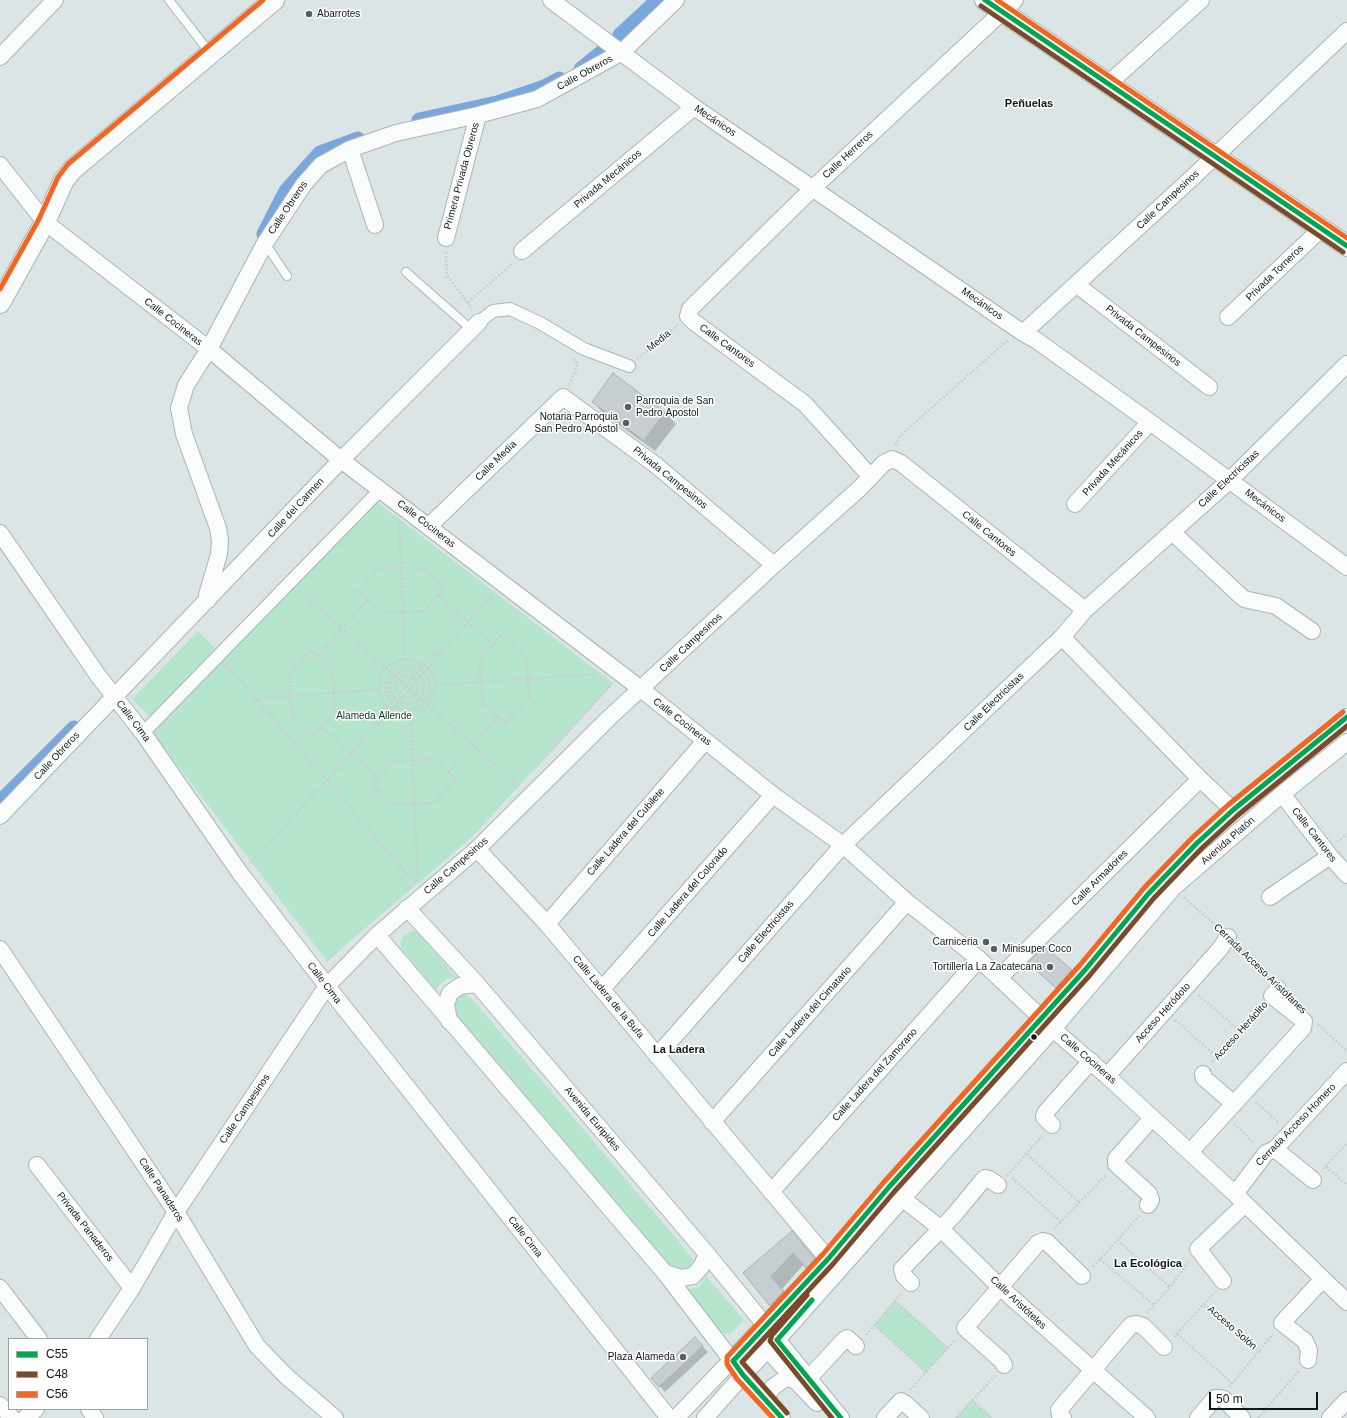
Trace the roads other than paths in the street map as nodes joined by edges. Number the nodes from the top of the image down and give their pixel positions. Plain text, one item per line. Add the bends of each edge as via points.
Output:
1 (55, 0) edge
2 (169, 0) edge
3 (274, 0) edge
4 (551, 0) edge
5 (676, 0) edge
6 (985, 0) edge
7 (1201, 0) edge
8 (1008, 6) edge
9 (1347, 31) edge
10 (618, 49) junction
11 (210, 52) junction
12 (0, 57) edge
13 (1108, 84) junction
14 (694, 107) junction
15 (478, 115) junction
16 (350, 150) junction
17 (1216, 155) junction
18 (0, 165) edge
19 (813, 188) junction
20 (45, 222) junction
21 (375, 225) dead end
22 (1322, 228) junction
23 (446, 238) road end
24 (1344, 239) edge
25 (265, 243) junction
26 (522, 252) road end
27 (406, 272) dead end
28 (287, 276) dead end
29 (1076, 284) junction
30 (0, 303) edge
31 (688, 316) joint
32 (1228, 317) dead end
33 (476, 326) junction
34 (1023, 333) junction
35 (209, 350) junction
36 (1347, 364) edge
37 (629, 366) road end
38 (1209, 386) dead end
39 (563, 397) joint
40 (1150, 422) junction
41 (892, 459) joint
42 (341, 460) junction
43 (870, 476) junction
44 (1230, 480) junction
45 (381, 489) junction
46 (1075, 504) dead end
47 (429, 526) junction
48 (1172, 532) junction
49 (0, 533) edge
50 (774, 564) junction
51 (1347, 567) edge
52 (208, 600) junction
53 (1085, 610) junction
54 (1312, 631) dead end
55 (1062, 637) junction
56 (641, 689) junction
57 (114, 695) junction
58 (1347, 717) edge
59 (143, 733) junction
60 (705, 740) junction
61 (1347, 742) edge
62 (1200, 779) junction
63 (1282, 794) junction
64 (773, 795) junction
65 (1233, 810) junction
66 (0, 816) edge
67 (843, 845) junction
68 (477, 849) junction
69 (1330, 856) junction
70 (1347, 875) edge
71 (1270, 897) dead end
72 (907, 902) junction
73 (407, 908) junction
74 (547, 924) junction
75 (377, 935) junction
76 (1228, 937) road end
77 (0, 949) edge
78 (979, 959) junction
79 (1000, 977) junction
80 (477, 984) junction
81 (327, 986) junction
82 (602, 989) junction
83 (1275, 992) road end
84 (1042, 1018) junction
85 (449, 1021) junction
86 (1053, 1029) junction
87 (657, 1056) junction
88 (1091, 1061) junction
89 (1203, 1074) road end
90 (1346, 1075) edge
91 (1108, 1076) junction
92 (1235, 1104) junction
93 (1152, 1118) junction
94 (712, 1122) junction
95 (1052, 1125) road end
96 (1270, 1151) junction
97 (1190, 1152) junction
98 (37, 1165) dead end
99 (1003, 1180) road end
100 (1313, 1180) road end
101 (889, 1187) junction
102 (771, 1192) junction
103 (901, 1198) junction
104 (1240, 1199) junction
105 (1148, 1205) road end
106 (176, 1212) junction
107 (940, 1228) junction
108 (707, 1254) junction
109 (828, 1259) junction
110 (665, 1272) junction
111 (1082, 1276) road end
112 (1323, 1278) junction
113 (1223, 1281) road end
114 (911, 1283) road end
115 (0, 1288) edge
116 (132, 1288) junction
117 (1001, 1288) junction
118 (1347, 1302) edge
119 (765, 1325) junction
120 (38, 1338) edge
121 (99, 1338) edge
122 (772, 1345) junction
123 (856, 1346) road end
124 (1164, 1347) road end
125 (1308, 1360) road end
126 (732, 1361) junction
127 (1004, 1365) road end
128 (1093, 1372) junction
129 (743, 1375) junction
130 (793, 1378) junction
131 (809, 1378) junction
132 (1347, 1400) edge
133 (769, 1403) junction
134 (0, 1405) edge
135 (35, 1410) edge
136 (12, 1418) edge
137 (25, 1418) edge
138 (335, 1418) edge
139 (669, 1418) edge
140 (676, 1418) edge
141 (705, 1418) edge
142 (782, 1418) edge
143 (834, 1418) edge
144 (841, 1418) edge
145 (885, 1418) edge
146 (921, 1418) edge
147 (1063, 1418) edge
148 (1147, 1418) edge
149 (1198, 1418) edge
150 (1242, 1418) edge
151 (1330, 1418) edge

1 - 12 street
2 - 11 lane
3 - 11 street
4 - 10 street, Mecánicos
5 - 10 street, Calle Obreros
6 - 8 street
7 - 13 street
8 - 13 street
8 - 19 street, Calle Herreros
9 - 17 street, Calle Campesinos
10 - 14 street, Mecánicos
10 - 15 street, Calle Obreros via 537,99
11 - 20 street via 73,169 64,180
13 - 17 street
14 - 19 street, Mecánicos
14 - 26 street, Privada Mecánicos
15 - 16 street, Calle Obreros via 396,133
15 - 23 street, Primera Privada Obreros
16 - 21 street
16 - 25 street, Calle Obreros via 321,165 304,184
17 - 22 street
17 - 29 street, Calle Campesinos
18 - 20 street, Calle Cocineras
19 - 31 street, Calle Herreros via 690,308
19 - 34 street, Mecánicos
20 - 30 street
20 - 35 street, Calle Cocineras
22 - 24 street
22 - 32 street, Privada Torneros
25 - 28 lane
25 - 35 street, Calle Obreros
27 - 33 lane
29 - 34 street, Calle Campesinos
29 - 38 street, Privada Campesinos
31 - 43 street, Calle Cantores via 799,399
33 - 37 street via 493,311 510,309 584,349
33 - 42 street, Calle del Carmen
34 - 40 street, Mecánicos
35 - 42 street, Calle Cocineras
35 - 52 street, Calle Obreros via 186,385 179,408 184,434 220,540
36 - 44 street, Calle Electricistas
39 - 47 street, Calle Media
39 - 50 street, Privada Campesinos via 657,466
40 - 44 street, Mecánicos
40 - 46 street, Privada Mecánicos
41 - 43 street, Calle Campesinos
41 - 53 street, Calle Cantores via 901,463
42 - 45 street, Calle Cocineras
42 - 52 street, Calle del Carmen
43 - 50 street, Calle Campesinos via 860,488
44 - 48 street, Calle Electricistas
44 - 51 street, Mecánicos
45 - 47 street, Calle Cocineras
45 - 59 street
47 - 56 street, Calle Cocineras
48 - 53 street, Calle Electricistas
48 - 54 street via 1244,599 1276,606
49 - 57 street, Calle Cima
50 - 56 street, Calle Campesinos
52 - 57 street, Calle del Carmen
53 - 55 street, Calle Electricistas
55 - 62 street
55 - 67 street, Calle Electricistas
56 - 60 street, Calle Cocineras
56 - 68 street, Calle Campesinos
57 - 59 street, Calle Cima
57 - 66 street, Calle Obreros
58 - 65 street, Avenida Platón
59 - 81 street, Calle Cima via 240,873
60 - 64 street, Calle Cocineras
60 - 74 street, Calle Ladera del Cubilete
61 - 63 street, Avenida Platón
62 - 65 street
62 - 79 street, Calle Armadores
63 - 69 street, Calle Cantores
63 - 86 street, Avenida Platón via 1173,888
64 - 67 street, Calle Cocineras
64 - 82 street, Calle Ladera del Colorado
65 - 84 street, Avenida Platón via 1149,893
67 - 72 street, Calle Cocineras
67 - 87 street, Calle Electricistas
68 - 73 street, Calle Campesinos
68 - 74 street, Calle Ladera de la Bufa
69 - 70 street, Calle Cantores
69 - 71 street
72 - 78 street, Calle Cocineras
72 - 94 street, Calle Ladera del Cimatario
73 - 75 street, Calle Campesinos
73 - 80 street, Avenida Euripides
74 - 82 street, Calle Ladera de la Bufa
75 - 81 street, Calle Campesinos
75 - 85 street
76 - 91 street, Acceso Heródoto
77 - 106 street, Calle Panaderos
78 - 79 street, Calle Cocineras
78 - 102 street, Calle Ladera del Zamorano
79 - 84 street, Calle Cocineras
80 - 85 street via 460,986 450,993 446,1004
80 - 108 street, Avenida Euripides
81 - 106 street, Calle Campesinos
81 - 139 street, Calle Cima
82 - 87 street, Calle Ladera de la Bufa
83 - 92 street, Acceso Heráclito via 1305,1024
84 - 86 street, Calle Cocineras
84 - 101 street, Avenida Platón
85 - 110 street
86 - 88 street, Calle Cocineras
86 - 103 street, Avenida Platón
87 - 94 street, Calle Ladera de la Bufa
88 - 91 street, Calle Cocineras
88 - 95 street via 1045,1113 1044,1117
89 - 92 street via 1204,1078
90 - 96 street, Cerrada Acceso Homero
91 - 93 street, Calle Cocineras
92 - 97 street, Acceso Heráclito
93 - 97 street, Calle Cocineras
93 - 105 street via 1116,1159 1116,1164 1149,1194 1151,1200
94 - 102 street, Calle Ladera de la Bufa
96 - 100 street
96 - 104 street, Cerrada Acceso Homero
97 - 104 street, Calle Cocineras
98 - 116 street, Privada Panaderos
99 - 107 street via 985,1178
101 - 103 street, Calle Aristóteles
101 - 109 street, Avenida Platón
102 - 109 street, Calle Ladera de la Bufa
103 - 107 street, Calle Aristóteles
103 - 122 street, Avenida Platón
104 - 112 street, Calle Cocineras
104 - 113 street, Cerrada Acceso Homero via 1198,1249
106 - 116 street, Calle Campesinos
106 - 138 street, Calle Panaderos via 257,1346 286,1376
107 - 114 street via 902,1269 904,1276
107 - 117 street, Calle Aristóteles
108 - 110 street via 693,1276 681,1278
108 - 119 street, Avenida Euripides
109 - 119 street, Avenida Platón
110 - 126 street
111 - 117 street via 1043,1241 1038,1243
112 - 118 street, Calle Cocineras
112 - 125 street via 1282,1323 1305,1341 1309,1350
115 - 120 street
116 - 121 street, Calle Campesinos
117 - 127 street via 965,1328
117 - 128 street, Calle Aristóteles
119 - 122 street, Avenida Euripides
119 - 126 street, Avenida Platón
122 - 129 street, Avenida Platón
122 - 130 street, Avenida Euripides
122 - 131 street, Avenida Euripides
123 - 131 street via 847,1338
124 - 128 street via 1143,1326 1131,1325
126 - 129 street
126 - 140 street, Avenida Platón
128 - 147 street via 1059,1410
128 - 148 street, Calle Aristóteles
129 - 133 street
129 - 141 street, Avenida Platón
130 - 133 street via 783,1380 773,1387 768,1394
130 - 143 street, Avenida Euripides via 826,1414
131 - 144 street, Avenida Euripides
132 - 151 street
133 - 142 street
134 - 136 street
135 - 137 street
145 - 146 street via 901,1401
149 - 150 street via 1215,1398 1224,1399

